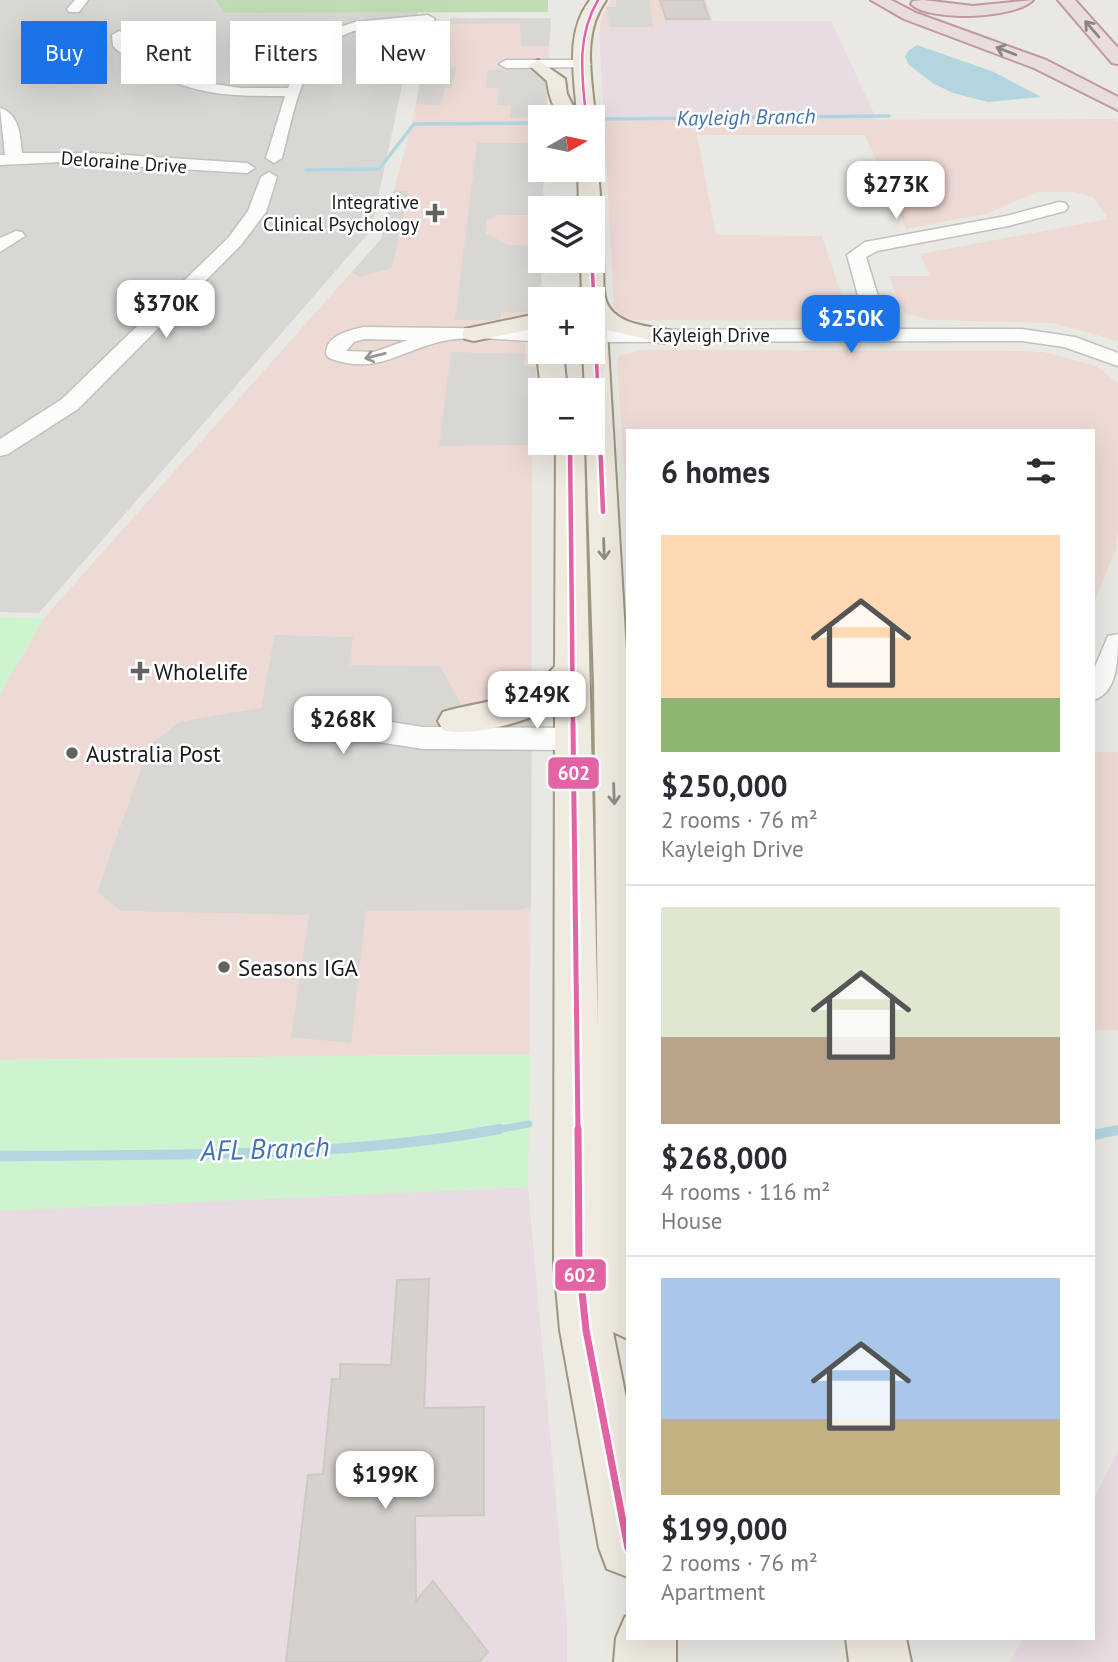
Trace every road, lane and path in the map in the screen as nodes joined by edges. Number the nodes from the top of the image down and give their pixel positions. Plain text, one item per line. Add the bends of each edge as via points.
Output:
1 (598, 0) edge
2 (878, 0) edge
3 (904, 0) edge
4 (1025, 0) edge
5 (1066, 0) edge
6 (428, 19) dead end
7 (342, 29) edge
8 (119, 35) dead end
9 (569, 55) junction
10 (1118, 59) edge
11 (517, 62) joint
12 (538, 65) junction
13 (297, 84) edge
14 (293, 92) junction
15 (1118, 104) edge
16 (562, 105) edge
17 (566, 105) edge
18 (583, 105) edge
19 (0, 113) edge
20 (7, 159) edge
21 (280, 167) junction
22 (1059, 207) dead end
23 (16, 236) dead end
24 (0, 246) edge
25 (605, 315) edge
26 (474, 334) joint
27 (879, 334) junction
28 (440, 335) dead end
29 (663, 335) junction
30 (528, 337) edge
31 (605, 349) edge
32 (1118, 360) edge
33 (589, 364) edge
34 (0, 449) edge
35 (570, 455) edge
36 (1118, 643) edge
37 (572, 669) junction
38 (1095, 689) edge
39 (456, 721) junction
40 (596, 728) edge
41 (307, 731) dead end
42 (378, 731) junction
43 (626, 1276) edge
44 (626, 1538) edge
45 (646, 1640) edge
46 (876, 1640) edge
47 (645, 1662) edge
48 (880, 1662) edge

1 - 9 main road
15 -> 2 highway via 1040,64
3 - 4 highway via 970,10
10 -> 5 highway
6 - 7 street via 383,20
8 - 14 street via 120,46 183,83 241,92
9 - 11 main road via 557,52
9 - 12 street
9 - 17 main road
9 - 18 main road
11 - 12 street via 506,64
12 - 16 main road via 556,79
13 - 14 street
14 - 21 street
19 - 20 street via 11,126
20 - 21 street, Deloraine Drive via 65,157 247,168 255,176
21 - 34 street via 257,212 235,241 70,404
22 - 27 street via 872,246 856,255
23 - 24 street
25 - 29 main road via 613,325
26 - 28 street
26 - 30 main road
27 - 29 street, Kayleigh Drive
27 - 32 street, Kayleigh Drive via 1022,335 1068,341
29 - 31 main road
33 -> 40 main road
35 - 37 main road
36 - 38 street
37 - 39 main road via 560,688 544,699
37 - 40 main road
39 - 40 street
39 - 42 street via 425,721
40 - 42 street via 423,738
40 -> 43 main road
40 - 44 main road via 579,1264 586,1329
41 - 42 street
45 - 47 main road
46 - 48 main road

